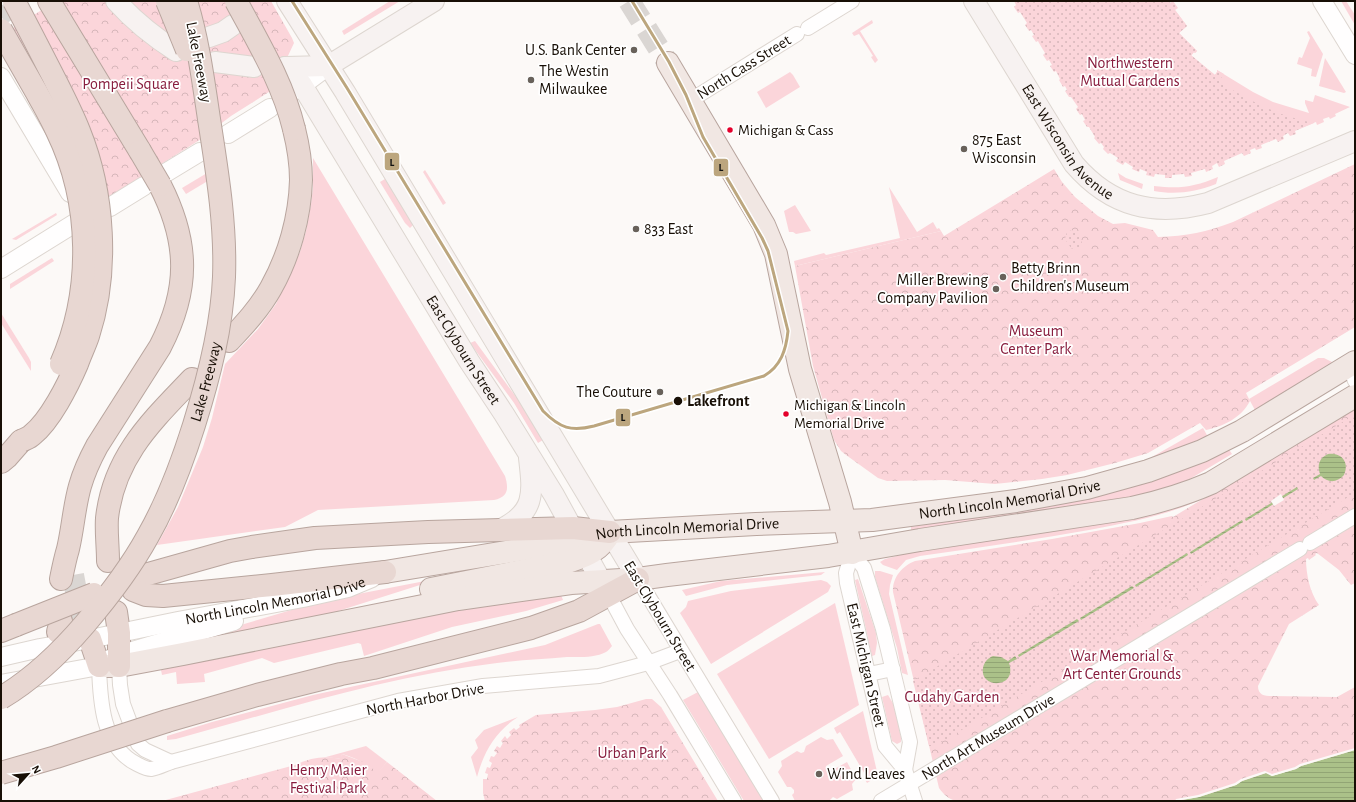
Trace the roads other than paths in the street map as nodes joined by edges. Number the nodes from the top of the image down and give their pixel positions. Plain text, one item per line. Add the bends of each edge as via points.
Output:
1 (14, 1) edge
2 (49, 1) edge
3 (116, 1) edge
4 (167, 1) edge
5 (186, 1) edge
6 (236, 1) edge
7 (287, 1) edge
8 (434, 1) edge
9 (852, 1) edge
10 (974, 1) edge
11 (1322, 1) edge
12 (233, 25) dead end
13 (1, 30) edge
14 (209, 37) dead end
15 (169, 44) dead end
16 (1355, 56) edge
17 (668, 63) tunnel mouth
18 (328, 66) junction
19 (254, 67) dead end
20 (209, 69) junction
21 (1, 77) edge
22 (299, 88) junction
23 (690, 100) junction
24 (270, 108) dead end
25 (228, 134) dead end
26 (1355, 141) edge
27 (200, 152) dead end
28 (167, 172) dead end
29 (144, 186) dead end
30 (70, 193) dead end
31 (110, 207) dead end
32 (75, 223) dead end
33 (442, 255) junction
34 (1, 270) edge
35 (415, 272) junction
36 (229, 341) dead end
37 (1353, 369) edge
38 (192, 379) dead end
39 (1355, 396) edge
40 (21, 441) junction
41 (529, 454) junction
42 (1, 462) edge
43 (1355, 516) edge
44 (844, 522) junction
45 (499, 530) junction
46 (610, 532) junction
47 (580, 540) junction
48 (852, 553) junction
49 (109, 558) dead end
50 (385, 572) junction
51 (67, 577) tunnel mouth
52 (638, 579) junction
53 (605, 588) junction
54 (94, 594) dead end
55 (303, 598) junction
56 (350, 620) junction
57 (117, 622) junction
58 (1, 631) edge
59 (90, 639) junction
60 (680, 651) junction
61 (1, 657) edge
62 (112, 662) junction
63 (648, 663) junction
64 (893, 669) junction
65 (869, 674) junction
66 (1, 684) edge
67 (1, 698) edge
68 (172, 762) junction
69 (905, 770) junction
70 (1, 774) edge
71 (909, 784) junction
72 (734, 801) edge
73 (772, 801) edge
74 (881, 801) edge
75 (915, 801) edge

1 - 40 highway, bridge via 80,131 92,168 101,220 101,260 97,297 88,335 74,370 54,408 32,435
2 - 51 highway, bridge via 148,163 169,202 181,241 180,293 171,324 160,347 97,446 80,485 63,565
3 - 15 main road via 128,14
4 - 20 highway, bridge via 184,44
5 - 20 highway, Lake Freeway, bridge via 199,51
6 - 36 highway, bridge via 279,85 289,111 298,146 301,180 298,209 287,251 271,289
7 - 18 main road, East Clybourn Street
8 - 18 main road
9 - 23 street, North Cass Street
10 - 26 main road, East Wisconsin Avenue via 1070,158 1090,180 1112,196 1131,204 1143,208 1172,210 1208,203
11 - 16 street
12 - 14 main road
13 - 40 highway, bridge via 51,118 64,148 82,212 84,235 84,276 76,323 58,372 29,421
17 - 23 main road, East Michigan Street
18 - 22 street
18 - 22 main road, East Clybourn Street via 285,67 295,76
18 - 33 main road, East Clybourn Street
19 - 20 main road
20 - 67 highway, Lake Freeway, bridge via 224,230 224,277 221,314 206,388 186,451 149,535 130,566 95,612 62,649 36,673
21 - 30 street
22 - 35 main road, East Clybourn Street
23 - 44 main road, East Michigan Street via 764,225 776,254 800,369
24 - 25 street
27 - 28 street
29 - 31 street
32 - 34 street
33 - 35 main road
33 - 46 main road, East Clybourn Street
35 - 41 main road, East Clybourn Street via 469,362
37 - 44 main road, North Lincoln Memorial Drive via 1202,451 1148,471 1087,488 1016,501
38 - 49 highway via 137,440 117,476 107,517 106,540
39 - 48 main road, North Lincoln Memorial Drive via 1211,482 1161,502
40 - 42 highway
41 - 45 main road via 532,482 527,508 518,520
41 - 47 main road, East Clybourn Street
43 - 71 street, North Art Museum Drive
44 - 46 main road, North Lincoln Memorial Drive
44 - 48 main road, East Michigan Street
45 - 47 highway
45 - 50 highway via 315,538 252,546 199,559 137,583 146,595 163,596
46 - 47 highway
46 - 47 main road via 602,545
46 - 52 main road, East Clybourn Street
47 - 50 main road, North Lincoln Memorial Drive
47 - 53 main road, East Clybourn Street
47 - 56 main road via 568,562 404,596 373,607
48 - 52 main road, North Lincoln Memorial Drive
48 - 64 street, East Michigan Street via 864,568
48 - 65 street, East Michigan Street via 846,578
50 - 55 street, North Lincoln Memorial Drive via 348,588
52 - 53 highway
52 - 60 street, East Clybourn Street
53 - 56 main road via 571,583 458,599
53 - 63 street, East Clybourn Street
53 - 70 highway, bridge via 579,611 531,628 264,693
54 - 58 highway, bridge
55 - 57 street, North Lincoln Memorial Drive via 178,620
55 - 62 street
56 - 62 main road via 183,654
57 - 59 street, North Lincoln Memorial Drive
57 - 62 highway
59 - 61 street, North Lincoln Memorial Drive
59 - 62 highway
60 - 63 street, North Harbor Drive
60 - 73 street, East Clybourn Street
62 - 66 street
62 - 68 street via 123,704 138,744 145,750
62 - 68 street, North Harbor Drive via 99,689 106,726 117,747 126,758 143,767 151,769
63 - 68 street, North Harbor Drive via 600,676 483,686 398,701
63 - 72 street, East Clybourn Street
64 - 65 street
64 - 69 street, East Michigan Street via 910,742
65 - 69 street, East Michigan Street via 885,746
69 - 71 street, East Michigan Street
71 - 74 street, North Art Museum Drive
71 - 75 street, East Michigan Street

